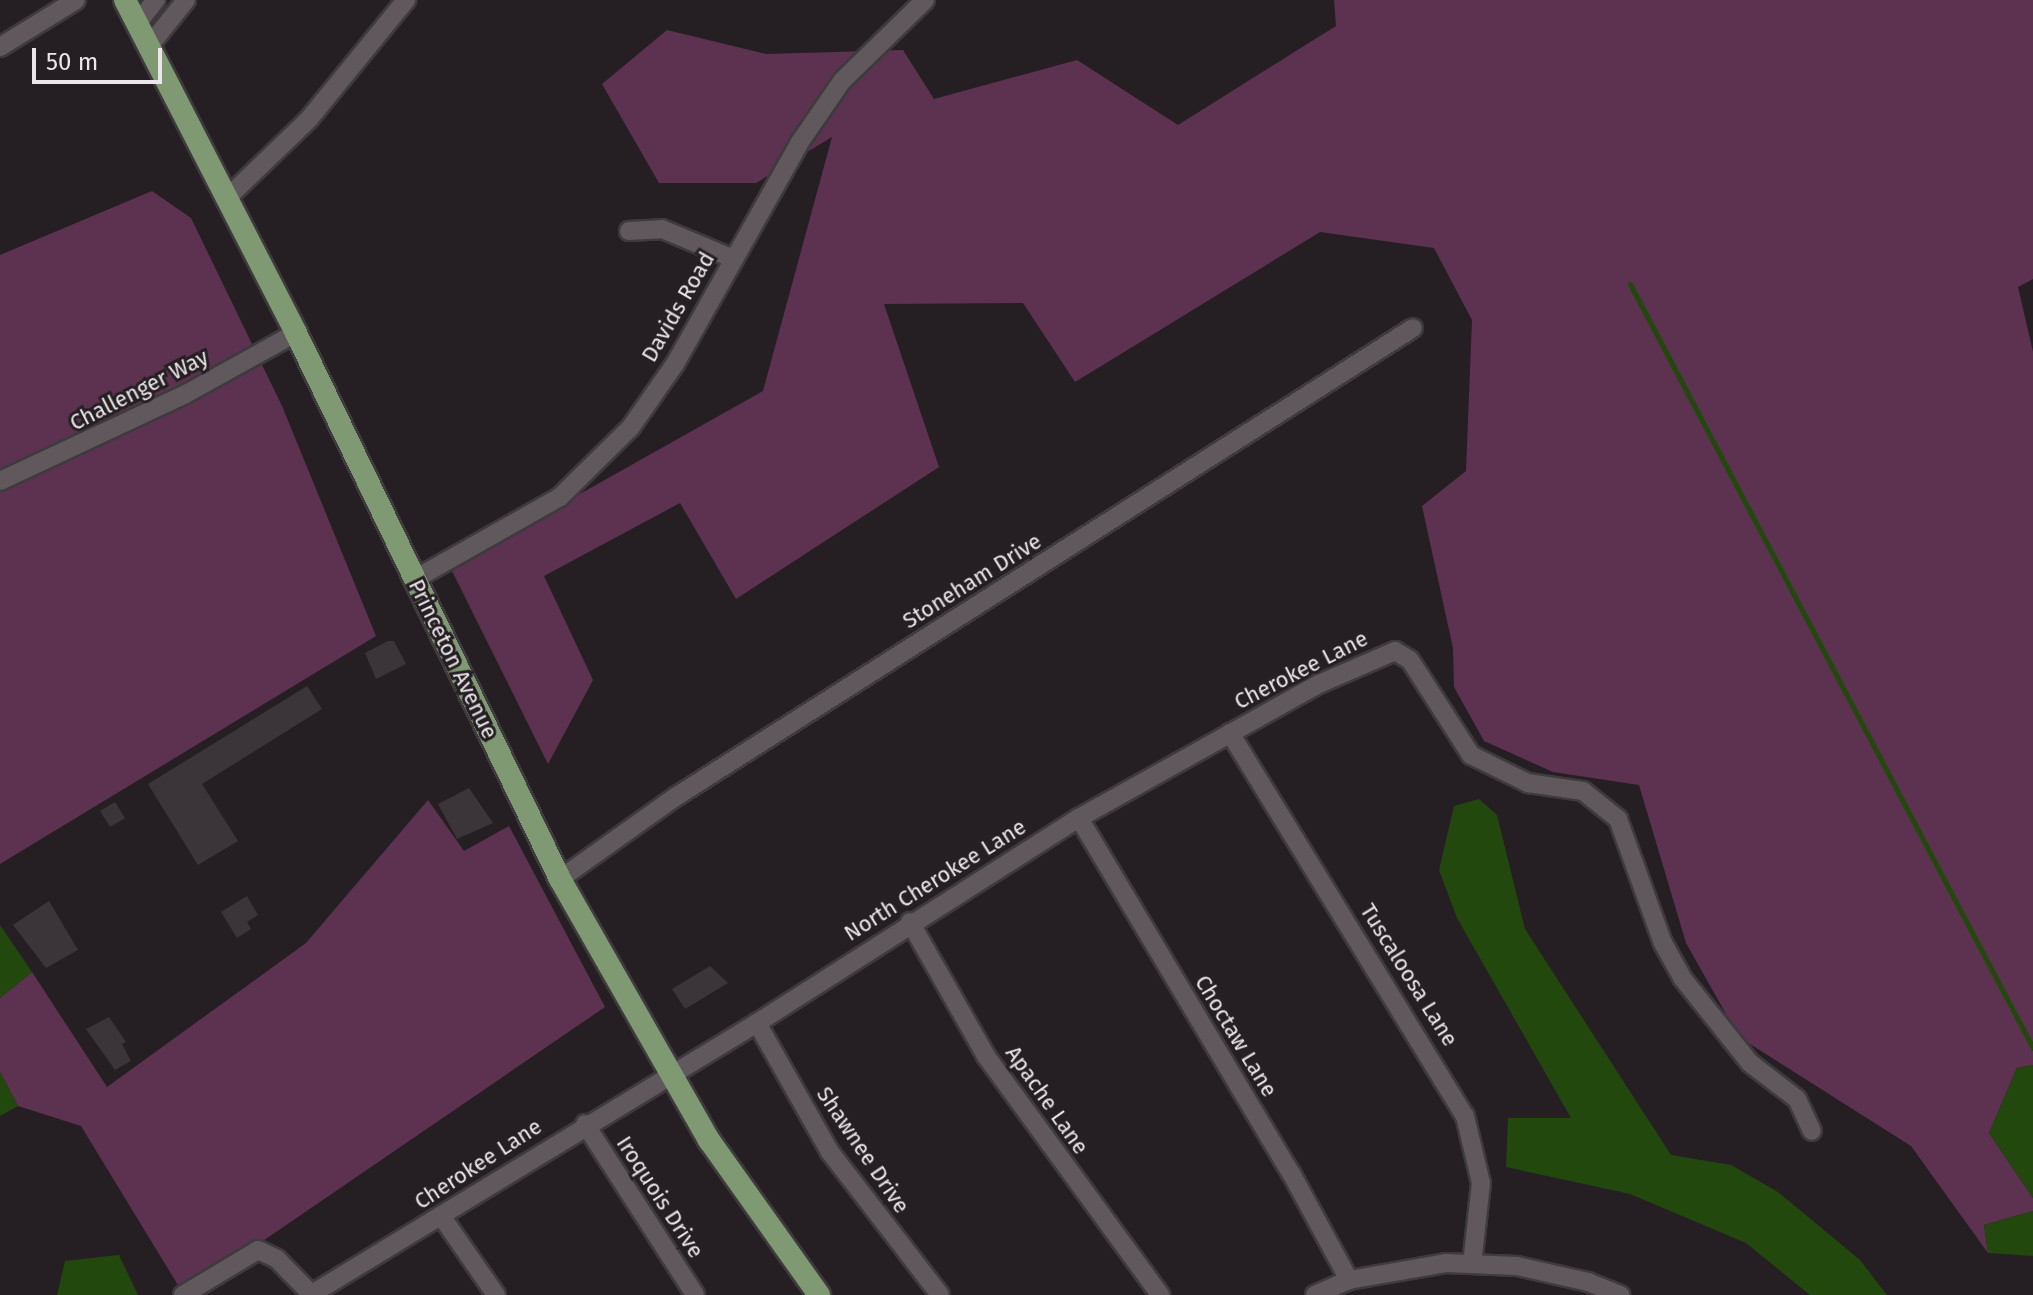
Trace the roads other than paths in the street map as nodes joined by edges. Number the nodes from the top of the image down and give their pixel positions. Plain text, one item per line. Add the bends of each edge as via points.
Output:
1 (76, 0) edge
2 (125, 0) edge
3 (156, 0) edge
4 (186, 0) edge
5 (406, 0) edge
6 (925, 0) edge
7 (137, 24) junction
8 (149, 46) junction
9 (0, 47) edge
10 (226, 199) junction
11 (629, 231) dead end
12 (734, 259) junction
13 (1413, 328) dead end
14 (296, 333) junction
15 (0, 481) edge
16 (415, 579) junction
17 (1230, 733) junction
18 (1079, 818) junction
19 (560, 879) junction
20 (910, 922) junction
21 (757, 1023) junction
22 (668, 1073) junction
23 (585, 1124) junction
24 (1812, 1131) dead end
25 (442, 1217) junction
26 (1472, 1264) junction
27 (1349, 1280) junction
28 (312, 1294) edge
29 (183, 1295) edge
30 (496, 1295) edge
31 (695, 1295) edge
32 (819, 1295) edge
33 (940, 1295) edge
34 (1160, 1295) edge
35 (1315, 1295) edge
36 (1620, 1295) edge

1 - 9 street
2 - 7 main road, Princeton Avenue
3 - 7 street
4 - 8 street
5 - 10 street via 309,119
6 - 12 street, Davids Road via 842,81 800,142
7 - 8 main road, Princeton Avenue
8 - 10 main road, Princeton Avenue
10 - 14 main road, Princeton Avenue
11 - 12 street via 662,229
12 - 16 street, Davids Road via 675,364 602,459 560,497
13 - 19 street, Stoneham Drive via 677,796
14 - 15 street, Challenger Way via 184,395
14 - 16 main road, Princeton Avenue
16 - 19 main road, Princeton Avenue
17 - 18 street, North Cherokee Lane
17 - 24 street, Cherokee Lane via 1371,659 1395,651 1410,660 1471,755 1528,783 1583,791 1618,819 1663,943 1683,979 1750,1063 1797,1099
17 - 26 street, Tuscaloosa Lane via 1465,1116 1481,1183
18 - 20 street, North Cherokee Lane
18 - 27 street, Choctaw Lane
19 - 22 main road, Princeton Avenue
20 - 21 street, North Cherokee Lane
20 - 34 street, Apache Lane via 986,1056
21 - 22 street, North Cherokee Lane
21 - 33 street, Shawnee Drive via 830,1152
22 - 23 street, Cherokee Lane
22 - 32 main road, Princeton Avenue
23 - 25 street, Cherokee Lane
23 - 31 street, Iroquois Drive
25 - 28 street, Cherokee Lane
25 - 30 street
26 - 27 street via 1391,1269
26 - 36 street via 1517,1266
27 - 35 street
28 - 29 street via 277,1259 258,1250

